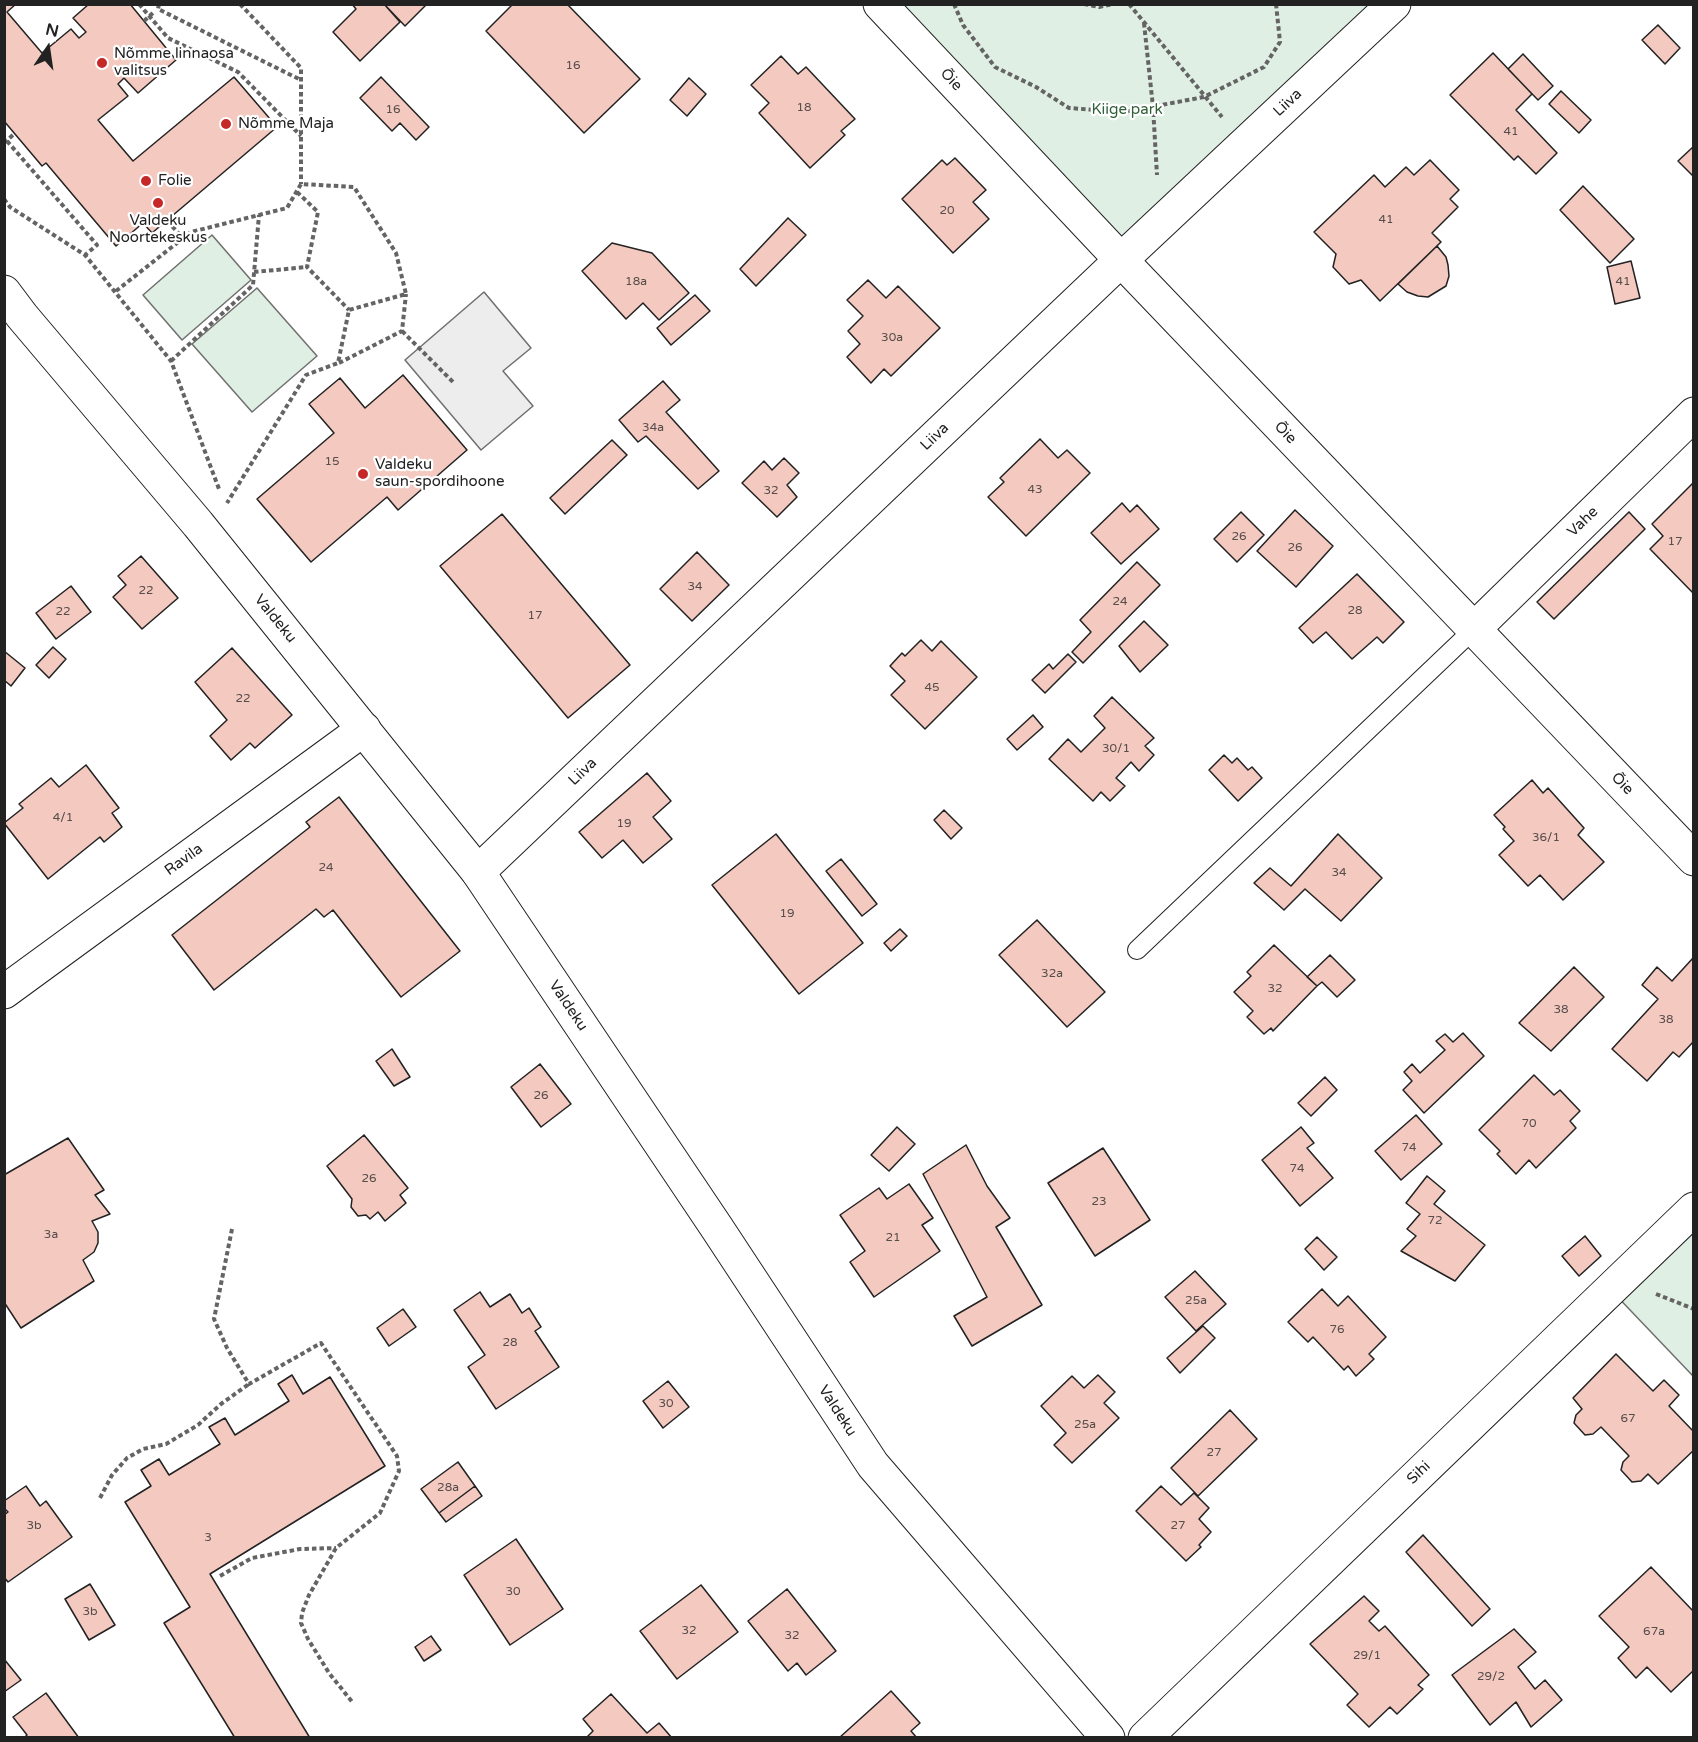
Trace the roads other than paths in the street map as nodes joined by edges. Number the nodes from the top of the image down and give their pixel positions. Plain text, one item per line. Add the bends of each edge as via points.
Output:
1 (880, 4) edge
2 (1394, 4) edge
3 (1121, 260) junction
4 (4, 292) edge
5 (1694, 414) edge
6 (1473, 630) junction
7 (364, 729) junction
8 (1694, 859) edge
9 (478, 872) junction
10 (1137, 950) dead end
11 (4, 992) edge
12 (1694, 1209) edge
13 (1108, 1737) edge
14 (1145, 1737) edge

1 - 3 street, Õie
2 - 3 street, Liiva
3 - 6 street, Õie
3 - 9 street, Liiva
4 - 7 street, Valdeku
5 - 6 street, Vahe
6 - 8 street, Õie
6 - 10 lane
7 - 9 street, Valdeku
7 - 11 street, Ravila
9 - 13 street, Valdeku via 873,1466
12 - 14 street, Sihi

